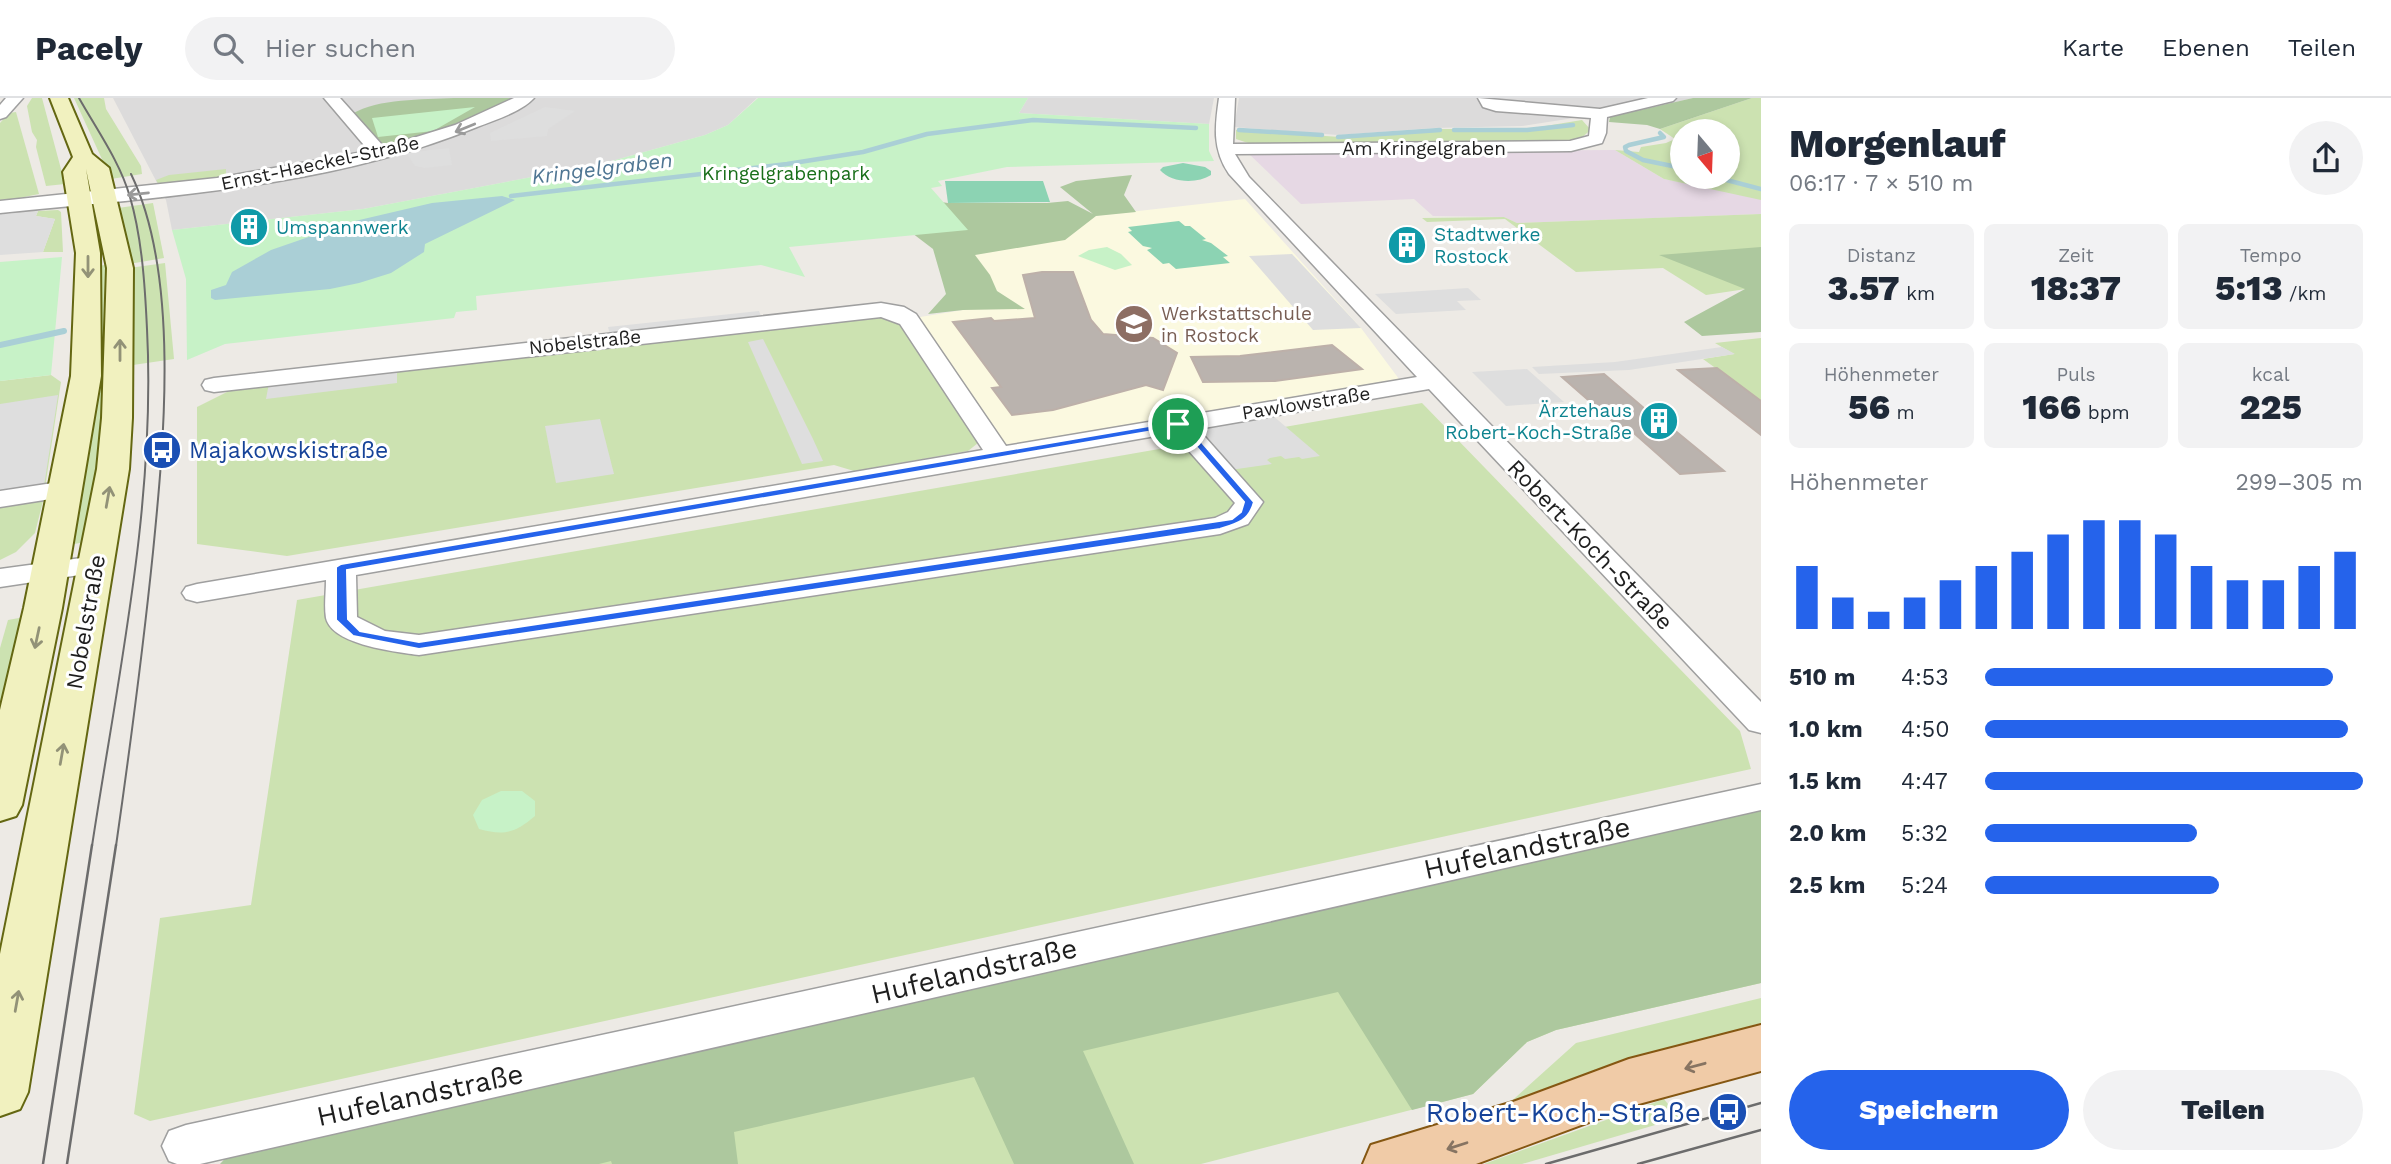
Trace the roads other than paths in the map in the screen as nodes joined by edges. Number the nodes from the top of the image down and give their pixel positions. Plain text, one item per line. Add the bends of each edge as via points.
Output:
1 (15, 98) edge
2 (59, 98) edge
3 (332, 98) edge
4 (526, 98) edge
5 (1227, 98) edge
6 (1486, 98) edge
7 (1628, 98) edge
8 (1661, 100) edge
9 (0, 114) edge
10 (1600, 114) junction
11 (1224, 149) junction
12 (380, 153) junction
13 (83, 157) junction
14 (106, 197) junction
15 (79, 200) junction
16 (0, 207) edge
17 (1434, 382) junction
18 (215, 385) dead end
19 (1178, 424) junction
20 (999, 455) junction
21 (66, 489) junction
22 (0, 499) edge
23 (341, 567) junction
24 (73, 568) junction
25 (0, 578) edge
26 (197, 593) dead end
27 (1761, 722) edge
28 (1761, 797) edge
29 (0, 805) edge
30 (1761, 1048) edge
31 (0, 1092) edge
32 (186, 1146) dead end
33 (1392, 1164) edge

1 - 9 street
2 - 13 main road, Nobelstraße
3 - 12 street
4 -> 12 street, Ernst-Haeckel-Straße via 464,128
5 - 11 street via 1221,139
6 - 10 street, Am Kringelgraben via 1496,106
7 - 8 street, Am Kringelgraben
8 - 10 street, Am Kringelgraben
10 - 11 street, Am Kringelgraben via 1596,139 1572,146
11 - 17 street, Robert-Koch-Straße via 1244,181
12 -> 14 street, Ernst-Haeckel-Straße via 244,180
13 - 14 main road, Nobelstraße via 98,168
13 - 15 main road, Nobelstraße via 74,172
14 - 15 street, Ernst-Haeckel-Straße
24 -> 14 main road, Nobelstraße via 113,469 120,370 120,268
15 - 16 street, Ernst-Haeckel-Straße
15 -> 21 main road, Nobelstraße via 88,253 86,376
17 - 19 street, Pawlowstraße
17 - 27 street, Robert-Koch-Straße
18 - 20 street, Nobelstraße via 881,310 908,319
19 - 20 street, Pawlowstraße
19 - 23 street via 1249,502 1246,513 1236,521 419,645 357,634 342,620
20 - 23 street, Pawlowstraße
21 - 22 street
21 - 24 main road, Nobelstraße
23 - 26 street, Pawlowstraße
24 - 25 street
24 -> 29 main road, Nobelstraße
31 -> 24 main road, Nobelstraße
28 - 32 street, Hufelandstraße
30 -> 33 main road via 1629,1083 1514,1127

